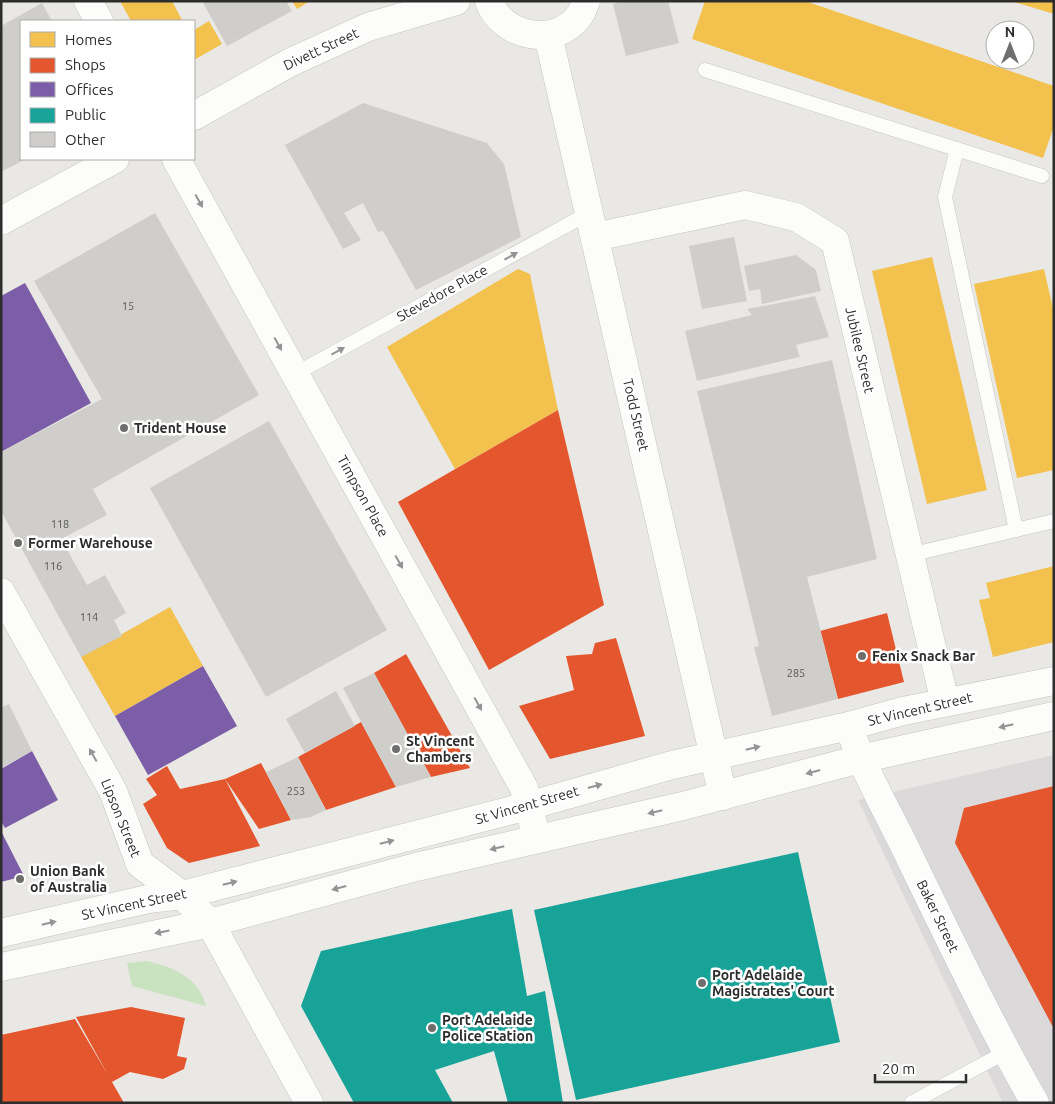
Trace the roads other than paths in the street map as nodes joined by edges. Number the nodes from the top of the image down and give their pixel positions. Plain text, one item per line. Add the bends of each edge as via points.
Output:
1 (88, 1) edge
2 (456, 1) edge
3 (489, 1) edge
4 (586, 1) edge
5 (98, 20) edge
6 (548, 35) junction
7 (704, 70) dead end
8 (195, 115) edge
9 (957, 149) junction
10 (113, 160) edge
11 (177, 160) edge
12 (1042, 176) dead end
13 (1, 221) edge
14 (592, 225) junction
15 (295, 374) junction
16 (1054, 521) edge
17 (1016, 530) junction
18 (908, 555) junction
19 (1, 592) edge
20 (1054, 681) edge
21 (945, 702) junction
22 (1054, 716) edge
23 (849, 726) junction
24 (716, 757) junction
25 (860, 759) junction
26 (723, 796) junction
27 (528, 806) junction
28 (537, 839) junction
29 (182, 895) junction
30 (210, 923) junction
31 (1, 934) edge
32 (1, 967) edge
33 (1006, 1052) junction
34 (309, 1103) edge
35 (911, 1103) edge
36 (1035, 1103) edge

1 - 5 street
2 - 8 street, Divett Street via 368,27 291,62
3 - 6 street via 504,24 524,34
4 - 6 street via 579,16 564,29
6 - 14 street, Todd Street
7 - 9 lane
9 - 12 lane
9 - 17 lane via 945,197
10 - 13 street
11 -> 15 street, Timpson Place
15 -> 14 lane, Stevedore Place
14 - 18 street, Jubilee Street via 745,205 796,217 835,241
14 - 24 street, Todd Street
15 -> 27 street, Timpson Place via 524,788
16 - 17 lane
17 - 18 lane
18 - 21 street, Jubilee Street
29 -> 19 street, Lipson Street via 140,864 113,791
20 - 21 street, St Vincent Street
21 - 23 street, St Vincent Street
22 -> 25 street
24 -> 23 street, St Vincent Street
23 - 25 street, Baker Street
24 - 26 street, Todd Street
27 -> 24 street, St Vincent Street via 635,775
25 -> 26 street
25 - 33 street, Baker Street
26 -> 28 street
27 - 28 street, Timpson Place
29 -> 27 street, St Vincent Street
28 -> 30 street via 416,867
29 - 30 street, Lipson Street
31 -> 29 street, St Vincent Street via 148,899
30 -> 32 street
30 - 34 street, Lipson Street
33 - 35 lane
33 - 36 street, Baker Street

